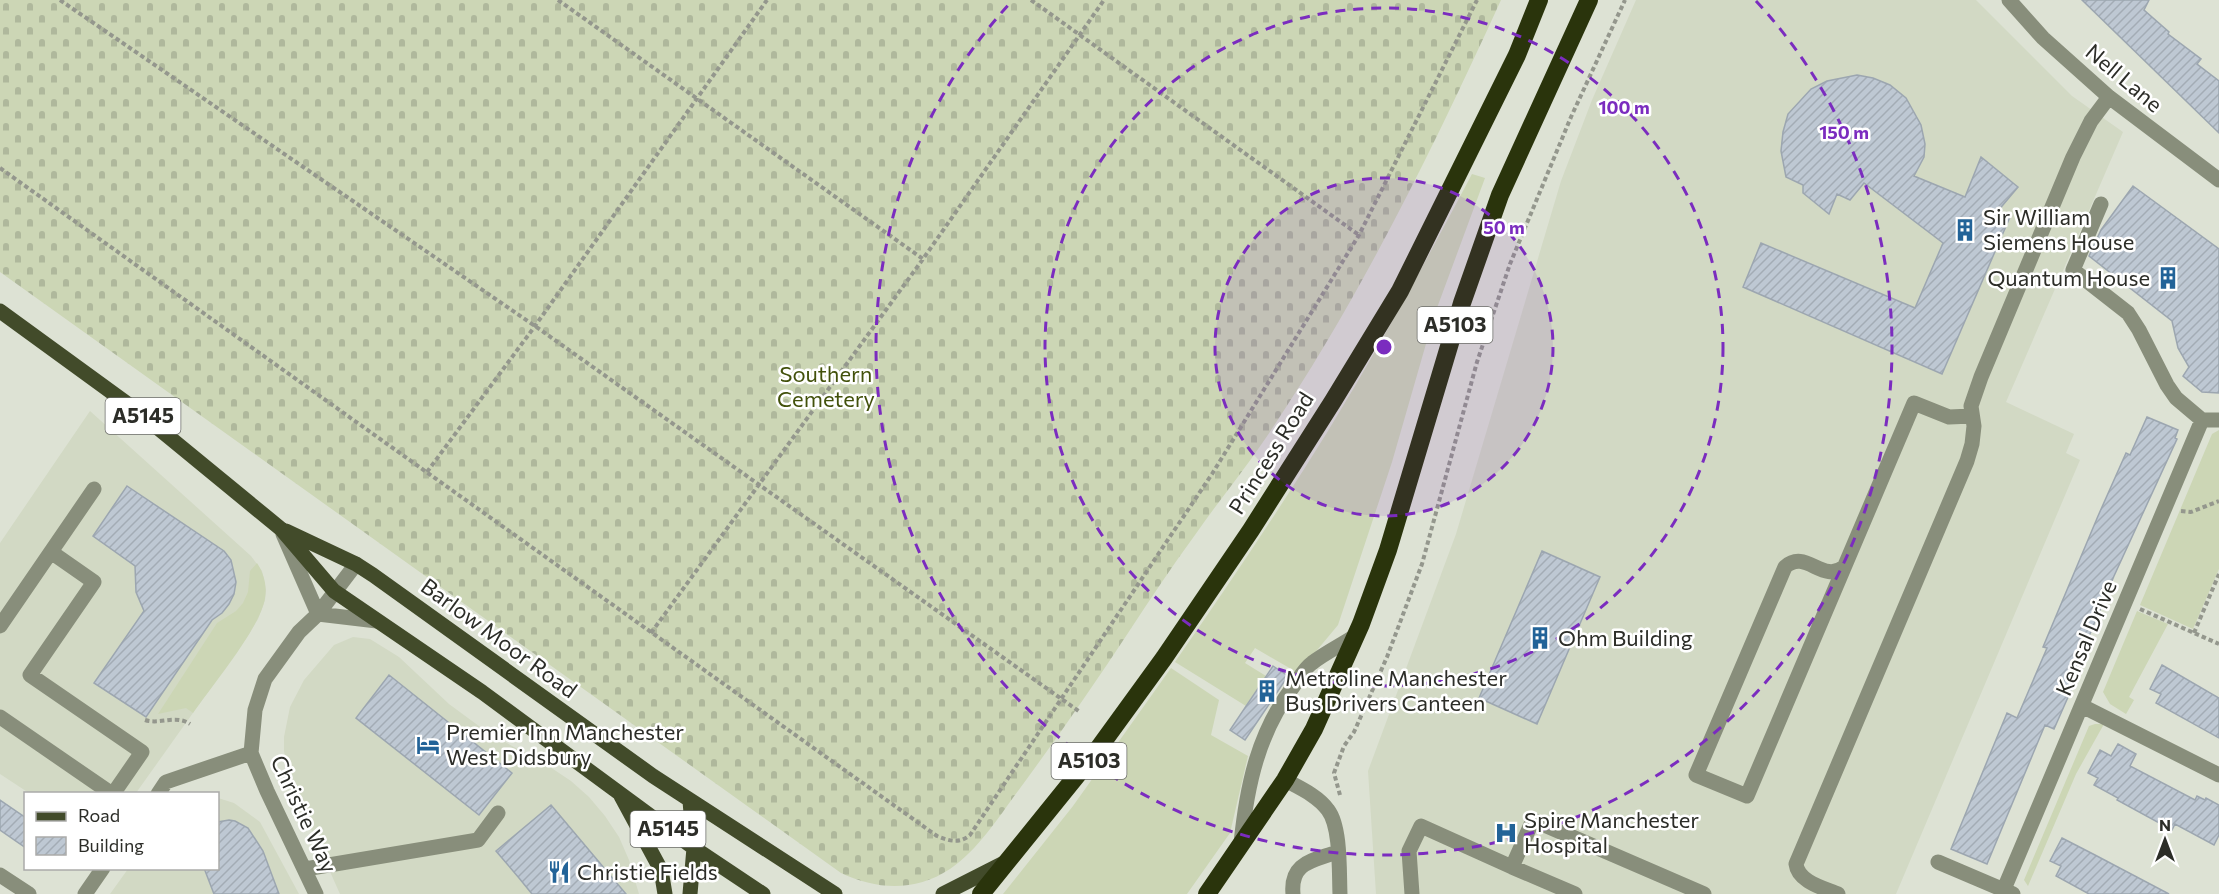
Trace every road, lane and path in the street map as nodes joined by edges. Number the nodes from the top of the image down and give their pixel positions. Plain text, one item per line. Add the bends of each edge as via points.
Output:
1 (60, 0) edge
2 (558, 0) edge
3 (767, 0) edge
4 (1031, 0) edge
5 (1104, 0) edge
6 (1477, 0) edge
7 (1539, 0) edge
8 (1588, 0) edge
9 (1624, 0) edge
10 (2009, 0) edge
11 (1079, 34) junction
12 (2109, 98) junction
13 (697, 99) junction
14 (0, 168) edge
15 (2219, 180) edge
16 (2101, 204) dead end
17 (1359, 235) junction
18 (923, 259) junction
19 (0, 311) edge
20 (535, 326) junction
21 (1972, 416) junction
22 (2202, 420) junction
23 (2219, 420) edge
24 (426, 472) junction
25 (759, 484) junction
26 (94, 489) dead end
27 (2219, 501) edge
28 (2166, 505) junction
29 (281, 529) junction
30 (51, 552) junction
31 (356, 564) junction
32 (1844, 567) junction
33 (2219, 574) edge
34 (334, 591) junction
35 (2126, 603) junction
36 (318, 614) junction
37 (377, 621) junction
38 (0, 626) edge
39 (651, 633) junction
40 (2194, 633) junction
41 (1355, 636) junction
42 (2219, 644) edge
43 (1062, 700) junction
44 (2082, 706) junction
45 (1080, 712) dead end
46 (0, 717) edge
47 (145, 720) dead end
48 (190, 724) dead end
49 (251, 753) junction
50 (2219, 775) edge
51 (1286, 780) junction
52 (618, 791) junction
53 (109, 792) edge
54 (113, 792) edge
55 (159, 792) edge
56 (690, 801) junction
57 (1342, 803) dead end
58 (498, 813) dead end
59 (1241, 844) junction
60 (694, 848) junction
61 (1337, 852) junction
62 (1006, 862) junction
63 (1938, 862) dead end
64 (1512, 867) junction
65 (305, 869) junction
66 (103, 870) edge
67 (0, 874) edge
68 (2009, 892) edge
69 (834, 893) edge
70 (29, 894) edge
71 (85, 894) edge
72 (316, 894) edge
73 (665, 894) edge
74 (690, 894) edge
75 (763, 894) edge
76 (943, 894) edge
77 (981, 894) edge
78 (1207, 894) edge
79 (1293, 894) edge
80 (1340, 894) edge
81 (1412, 894) edge
82 (1575, 894) edge
83 (1704, 894) edge
84 (1838, 894) edge

1 - 20 path
2 - 13 path
3 - 13 path
4 - 11 path
5 - 11 path
6 - 17 path
7 - 62 highway, Princess Road / A5103 via 1517,54 1400,291 1333,401 1164,658 1095,753
8 - 41 highway, A5103 via 1500,195 1462,303 1388,550
9 - 57 path via 1510,264 1477,362 1422,564 1387,657 1334,773
10 - 12 street, Nell Lane via 2043,38
11 - 17 path
11 - 18 path
12 - 15 street, Nell Lane
12 - 21 street via 2091,121 2073,157 1981,377 1971,406
13 - 18 path
13 - 20 path
14 - 24 path
16 - 22 street via 2073,270 2127,313 2176,398
17 - 43 path via 1212,474
18 - 25 path
19 - 29 main road, Barlow Moor Road / A5145 via 136,410
20 - 24 path
20 - 25 path
21 - 32 street via 1949,417 1914,403
21 - 84 street via 1974,426 1967,461 1796,864 1799,874 1807,880
22 - 23 street
22 - 28 street, Kensal Drive
24 - 39 path
25 - 39 path
25 - 43 path
26 - 30 street
27 - 28 path via 2184,512
28 - 35 street, Kensal Drive
29 - 31 main road, Barlow Moor Road / A5145
29 - 34 main road, Barlow Moor Road / A5145
29 - 36 street
30 - 38 street
30 - 54 street via 94,582 30,675 142,752
31 - 34 street
31 - 56 main road, Barlow Moor Road / A5145
32 - 32 street via 1747,796 1696,775 1785,567 1795,561 1829,573
33 - 40 path
34 - 36 street
34 - 37 main road, Barlow Moor Road / A5145
35 - 40 path
35 - 44 street, Kensal Drive
36 - 37 street
36 - 49 street via 299,632 265,679 255,710
37 - 52 main road, Barlow Moor Road / A5145
39 - 43 path via 937,836 952,841 970,835
40 - 42 path
41 - 51 highway, A5103 via 1314,729
41 - 59 street via 1311,663 1272,718 1251,778
43 - 45 path
44 - 50 street
44 - 68 street, Kensal Drive
46 - 53 street
47 - 48 path via 152,723 180,719
49 - 55 street via 166,782
49 - 65 street, Christie Way
51 - 59 highway, A5103
51 - 61 street via 1328,809 1334,820
52 - 60 main road, Barlow Moor Road / A5145
52 - 73 main road, A5145 via 661,870
56 - 60 main road, A5145
56 - 69 main road, Barlow Moor Road / A5145
58 - 65 street via 478,840
59 - 78 highway, A5103
60 - 74 main road, A5145
60 - 75 main road, Barlow Moor Road / A5145
61 - 79 street via 1297,869 1292,879
61 - 80 street
62 - 76 main road
62 - 77 highway, Princess Road / A5103
63 - 68 street
64 - 81 street via 1421,826 1409,851
64 - 82 street
64 - 83 street via 1533,820
65 - 72 street, Christie Way
66 - 71 street
67 - 70 street

